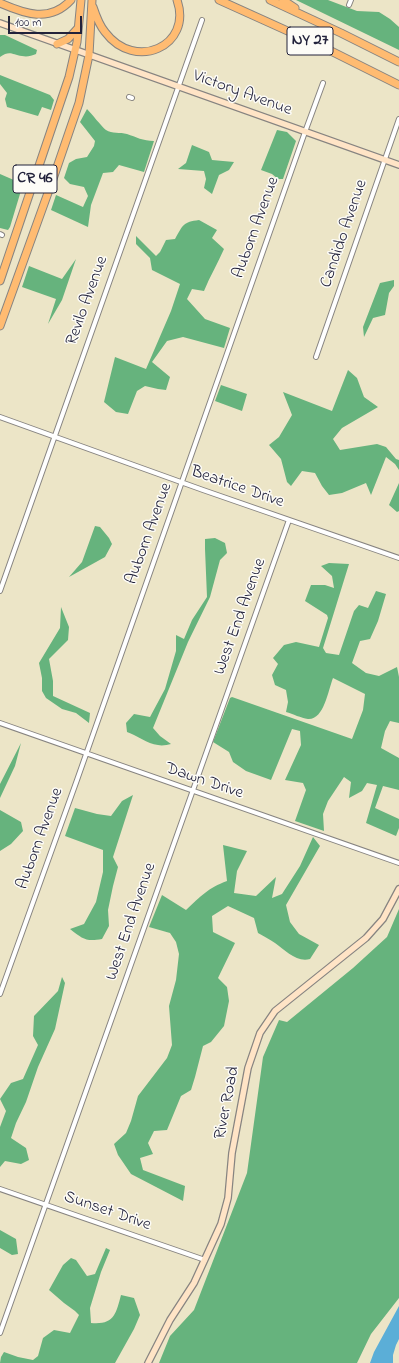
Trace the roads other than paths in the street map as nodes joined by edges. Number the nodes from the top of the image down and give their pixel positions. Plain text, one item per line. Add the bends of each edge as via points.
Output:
1 (71, 0) edge
2 (81, 0) edge
3 (177, 0) edge
4 (219, 0) edge
5 (270, 0) edge
6 (284, 0) edge
7 (351, 0) edge
8 (92, 2) edge
9 (0, 3) edge
10 (349, 5) dead end
11 (202, 20) dead end
12 (317, 22) junction
13 (0, 23) edge
14 (79, 26) junction
15 (57, 44) junction
16 (75, 50) junction
17 (89, 55) junction
18 (399, 62) edge
19 (324, 83) dead end
20 (399, 85) edge
21 (179, 86) junction
22 (399, 120) edge
23 (304, 132) junction
24 (384, 160) junction
25 (399, 165) edge
26 (0, 281) edge
27 (0, 326) edge
28 (316, 357) dead end
29 (0, 418) edge
30 (54, 437) junction
31 (182, 482) junction
32 (289, 520) junction
33 (399, 558) edge
34 (0, 591) edge
35 (0, 723) edge
36 (86, 754) junction
37 (192, 791) junction
38 (399, 863) edge
39 (399, 889) edge
40 (0, 994) edge
41 (0, 1189) edge
42 (46, 1205) junction
43 (205, 1260) junction
44 (0, 1333) edge
45 (148, 1363) edge

1 - 9 highway via 60,10 42,15
2 - 14 highway, CR 46
3 - 8 highway via 180,20 174,34 162,47 142,52 122,47 109,36 99,23
4 - 20 highway, NY 27
5 - 12 highway, NY 27
6 - 12 highway
7 - 10 street
8 - 17 highway, CR 46
11 - 21 street, Revilo Avenue
12 - 18 highway, NY 27
13 - 15 street, Victory Avenue
14 - 15 highway via 70,37
14 - 16 highway, CR 46
15 - 16 street, Victory Avenue
16 - 17 street, Victory Avenue
16 - 26 highway, CR 46 via 64,96
17 - 21 street, Victory Avenue
17 - 27 highway, CR 46 via 73,122
19 - 23 street, Auborn Avenue
21 - 23 street, Victory Avenue
21 - 30 street, Revilo Avenue
22 - 24 street, Candido Avenue
23 - 24 street, Victory Avenue
23 - 31 street, Auborn Avenue
24 - 25 street, Victory Avenue
24 - 28 street, Candido Avenue
29 - 30 street, Beatrice Drive
30 - 31 street, Beatrice Drive
30 - 34 street, Revilo Avenue
31 - 32 street, Beatrice Drive
31 - 36 street, Auborn Avenue
32 - 33 street, Beatrice Drive
32 - 37 street, West End Avenue
35 - 36 street, Dawn Drive
36 - 37 street, Dawn Drive
36 - 40 street, Auborn Avenue
37 - 38 street, Dawn Drive
37 - 42 street, West End Avenue
39 - 43 street, River Road via 383,919 366,938 275,1011 260,1033 248,1068 240,1106 228,1198 221,1224
41 - 42 street, Sunset Drive
42 - 43 street, Sunset Drive
42 - 44 street, West End Avenue
43 - 45 street, River Road

